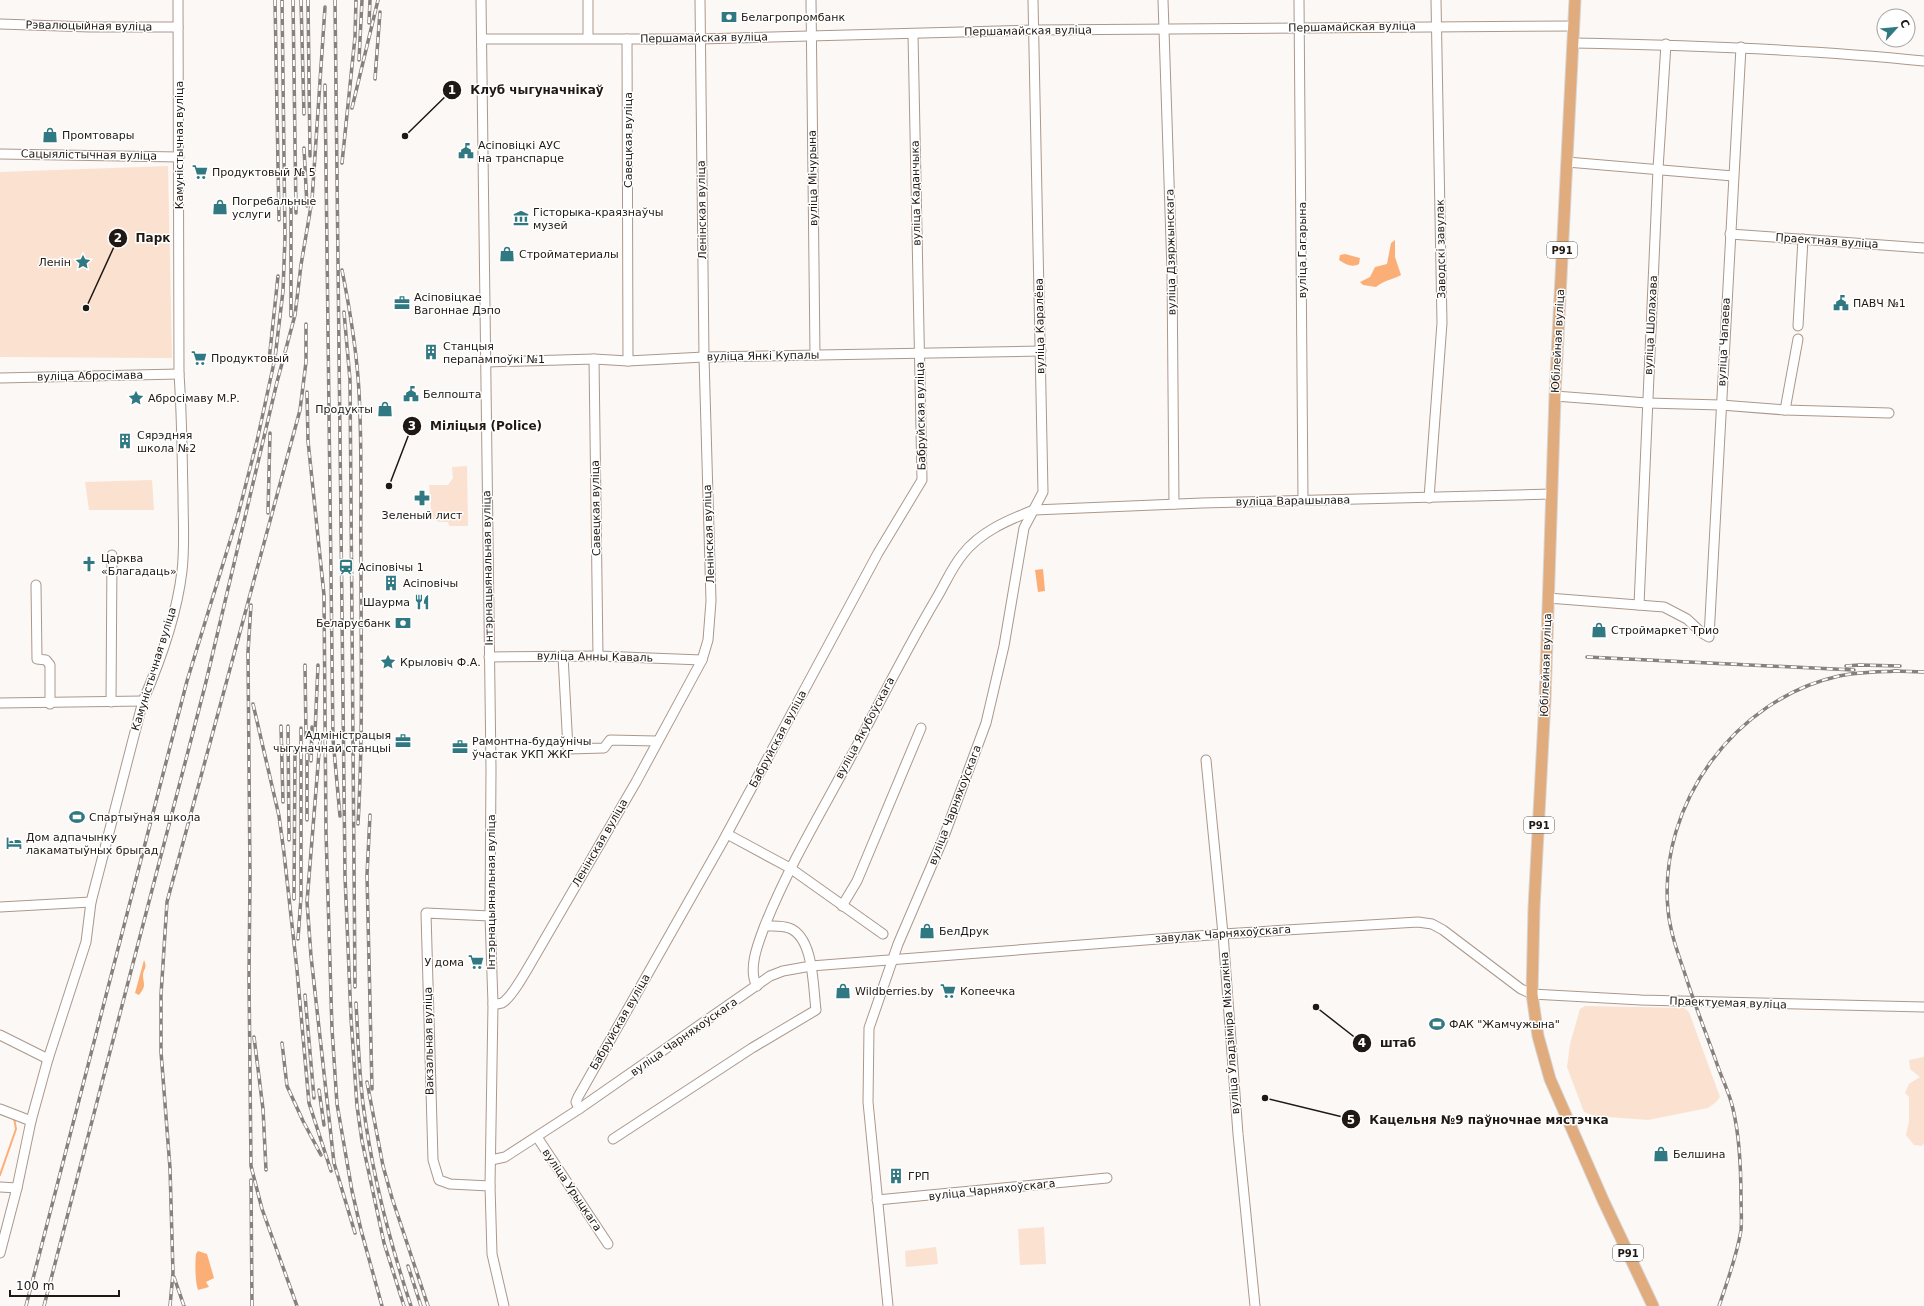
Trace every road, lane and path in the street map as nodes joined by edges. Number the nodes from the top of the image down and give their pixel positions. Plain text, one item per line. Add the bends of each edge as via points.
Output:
1 (178, 0) edge
2 (481, 0) edge
3 (588, 0) edge
4 (700, 0) edge
5 (811, 0) edge
6 (1033, 0) edge
7 (1163, 0) edge
8 (1299, 0) edge
9 (1436, 0) edge
10 (1575, 0) edge
11 (0, 24) edge
12 (1437, 26) junction
13 (1574, 26) junction
14 (178, 27) junction
15 (1300, 28) junction
16 (1034, 30) junction
17 (1165, 30) junction
18 (913, 34) junction
19 (811, 36) junction
20 (588, 38) junction
21 (482, 39) junction
22 (627, 39) junction
23 (700, 39) junction
24 (1573, 43) junction
25 (1666, 44) junction
26 (1741, 47) junction
27 (1924, 61) edge
28 (0, 154) edge
29 (179, 157) junction
30 (1567, 162) junction
31 (1658, 169) junction
32 (1733, 176) junction
33 (1730, 234) junction
34 (1803, 240) junction
35 (1924, 248) edge
36 (1798, 326) dead end
37 (1798, 339) dead end
38 (1040, 351) junction
39 (919, 353) junction
40 (814, 355) junction
41 (704, 357) junction
42 (594, 359) junction
43 (628, 361) junction
44 (486, 362) junction
45 (179, 374) junction
46 (0, 378) edge
47 (1555, 396) junction
48 (1647, 403) junction
49 (1721, 405) junction
50 (1786, 410) junction
51 (1889, 413) dead end
52 (1552, 494) junction
53 (1429, 498) junction
54 (1303, 500) junction
55 (1174, 504) junction
56 (1034, 510) junction
57 (112, 555) dead end
58 (36, 585) dead end
59 (1548, 598) junction
60 (1639, 605) junction
61 (1004, 646) joint
62 (564, 656) junction
63 (598, 656) junction
64 (489, 657) junction
65 (702, 660) junction
66 (143, 701) junction
67 (110, 702) junction
68 (0, 703) edge
69 (50, 704) junction
70 (921, 728) dead end
71 (656, 741) junction
72 (1206, 760) dead end
73 (727, 834) junction
74 (790, 868) junction
75 (91, 902) junction
76 (842, 906) junction
77 (0, 907) edge
78 (490, 916) junction
79 (765, 926) junction
80 (883, 934) dead end
81 (1223, 934) junction
82 (892, 959) junction
83 (811, 966) junction
84 (757, 986) junction
85 (1532, 994) junction
86 (493, 1004) junction
87 (1924, 1007) edge
88 (0, 1035) edge
89 (48, 1060) junction
90 (0, 1108) edge
91 (579, 1109) junction
92 (31, 1121) junction
93 (537, 1137) junction
94 (613, 1139) dead end
95 (491, 1160) junction
96 (1107, 1178) dead end
97 (0, 1186) edge
98 (490, 1186) junction
99 (17, 1188) junction
100 (877, 1200) junction
101 (608, 1244) dead end
102 (0, 1253) edge
103 (504, 1306) edge
104 (888, 1306) edge
105 (1255, 1306) edge
106 (1653, 1306) edge

1 - 14 street, Камуністычная вуліца
2 - 21 street, Інтэрнацыянальная вуліца
3 - 20 street
4 - 23 street, Ленінская вуліца
5 - 19 street, вуліца Мічурына
6 - 16 street, вуліца Каралёва
7 - 17 street, вуліца Дзяржынскага
8 - 15 street, вуліца Гагарына
9 - 12 street, Заводскі завулак
10 - 13 main road, Юбілейная вуліца / Р91
11 - 14 street, Рэвалюцыйная вуліца
12 - 13 street, Першамайская вуліца
12 - 15 street, Першамайская вуліца
12 - 53 street, Заводскі завулак via 1442,323
13 - 24 main road, Юбілейная вуліца / Р91
14 - 29 street, Камуністычная вуліца
15 - 17 street, Першамайская вуліца
15 - 54 street, вуліца Гагарына
16 - 17 street, Першамайская вуліца
16 - 18 street, Першамайская вуліца
16 - 38 street, вуліца Каралёва
17 - 55 street, вуліца Дзяржынскага via 1172,271
18 - 19 street, Першамайская вуліца
18 - 39 street, вуліца Каданчыка
19 - 23 street, Першамайская вуліца
19 - 40 street, вуліца Мічурына
20 - 21 street, Першамайская вуліца
20 - 22 street, Першамайская вуліца
21 - 44 street, Інтэрнацыянальная вуліца
22 - 23 street, Першамайская вуліца
22 - 43 street, Савецкая вуліца
23 - 41 street, Ленінская вуліца
24 - 25 street
24 - 30 main road, Юбілейная вуліца / Р91
25 - 26 street
25 - 31 street, вуліца Шолахава
26 - 27 street
26 - 32 street, вуліца Чапаева
28 - 29 street, Сацыялістычная вуліца
29 - 45 street, Камуністычная вуліца
30 - 31 street
30 - 47 main road, Юбілейная вуліца / Р91
31 - 32 street
31 - 48 street, вуліца Шолахава
32 - 33 street, вуліца Чапаева
33 - 34 street, Праектная вуліца
33 - 49 street, вуліца Чапаева
34 - 35 street, Праектная вуліца
34 - 36 street
37 - 50 street
38 - 39 street, вуліца Янкі Купалы
38 - 56 street, вуліца Каралёва via 1043,492
39 - 40 street, вуліца Янкі Купалы
39 - 73 street, Бабруйская вуліца via 922,480 878,553
40 - 41 street, вуліца Янкі Купалы
41 - 43 street, вуліца Янкі Купалы
41 - 65 street, Ленінская вуліца via 711,601 708,640
42 - 43 street, вуліца Янкі Купалы
42 - 44 street, вуліца Янкі Купалы
42 - 63 street, Савецкая вуліца
44 - 64 street, Інтэрнацыянальная вуліца
45 - 46 street, вуліца Абросімава
45 - 66 street, Камуністычная вуліца via 183,428 182,572 170,623
47 - 48 street
47 - 52 main road, Юбілейная вуліца / Р91
48 - 49 street
48 - 60 street, вуліца Шолахава
49 - 50 street
49 - 60 street, вуліца Чапаева via 1709,637 1687,619 1664,607
50 - 51 street
52 - 53 street, вуліца Варашылава
52 - 59 main road, Юбілейная вуліца / Р91
53 - 54 street, вуліца Варашылава
54 - 55 street, вуліца Варашылава
55 - 56 street, вуліца Варашылава
56 - 61 street, вуліца Каралёва via 1024,528
56 - 74 street, вуліца Якубоўскага via 1012,518 986,533 963,554 910,643
57 - 67 street
58 - 69 street via 37,659 46,660 50,664
59 - 60 street
59 - 85 main road, Юбілейная вуліца / Р91
61 - 82 street, вуліца Чарняхоўскага via 986,723 943,839
62 - 63 street, вуліца Анны Каваль
62 - 64 street, вуліца Анны Каваль
62 - 71 street via 568,749 604,748 610,740
63 - 65 street, вуліца Анны Каваль
64 - 78 street, Інтэрнацыянальная вуліца
65 - 71 street, Ленінская вуліца
66 - 67 street
66 - 75 street, Камуністычная вуліца
67 - 69 street
68 - 69 street
70 - 76 street via 857,881
71 - 86 street, Ленінская вуліца via 636,782 518,984 505,1001
72 - 81 street, вуліца Ўладзіміра Міхалкіна
73 - 74 street
73 - 91 street, Бабруйская вуліца via 578,1096 576,1102
74 - 76 street
74 - 79 street, вуліца Якубоўскага
75 - 77 street
75 - 89 street, Камуністычная вуліца via 86,942
76 - 80 street
78 - 86 street, Інтэрнацыянальная вуліца
78 - 98 street, Вакзальная вуліца via 426,913 433,1160 439,1180 450,1184
79 - 83 street via 788,927 798,933 804,940
79 - 84 street, вуліца Якубоўскага via 754,964 754,981
81 - 82 street, завулак Чарняхоўскага
81 - 85 street, завулак Чарняхоўскага via 1418,922 1432,924 1521,989
81 - 105 street, вуліца Ўладзіміра Міхалкіна via 1238,1134
82 - 83 street, вуліца Чарняхоўскага
82 - 100 street, вуліца Чарняхоўскага via 869,1028 868,1102
83 - 84 street, вуліца Чарняхоўскага via 777,973
83 - 94 street via 816,1010 752,1048
84 - 91 street, вуліца Чарняхоўскага
85 - 87 street, Праектуемая вуліца via 1641,1000
85 - 106 main road, Юбілейная вуліца / Р91 via 1538,1036 1550,1079 1602,1200
86 - 95 street, Інтэрнацыянальная вуліца
88 - 89 street
89 - 92 street, Камуністычная вуліца
90 - 92 street
91 - 93 street, вуліца Чарняхоўскага
92 - 99 street, Камуністычная вуліца
93 - 95 street, вуліца Чарняхоўскага via 506,1156
93 - 101 street, вуліца Урыцкага
95 - 98 street, Інтэрнацыянальная вуліца
96 - 100 street, вуліца Чарняхоўскага
97 - 99 street
98 - 103 street, Інтэрнацыянальная вуліца via 492,1254
99 - 102 street, Камуністычная вуліца
100 - 104 street, вуліца Чарняхоўскага

